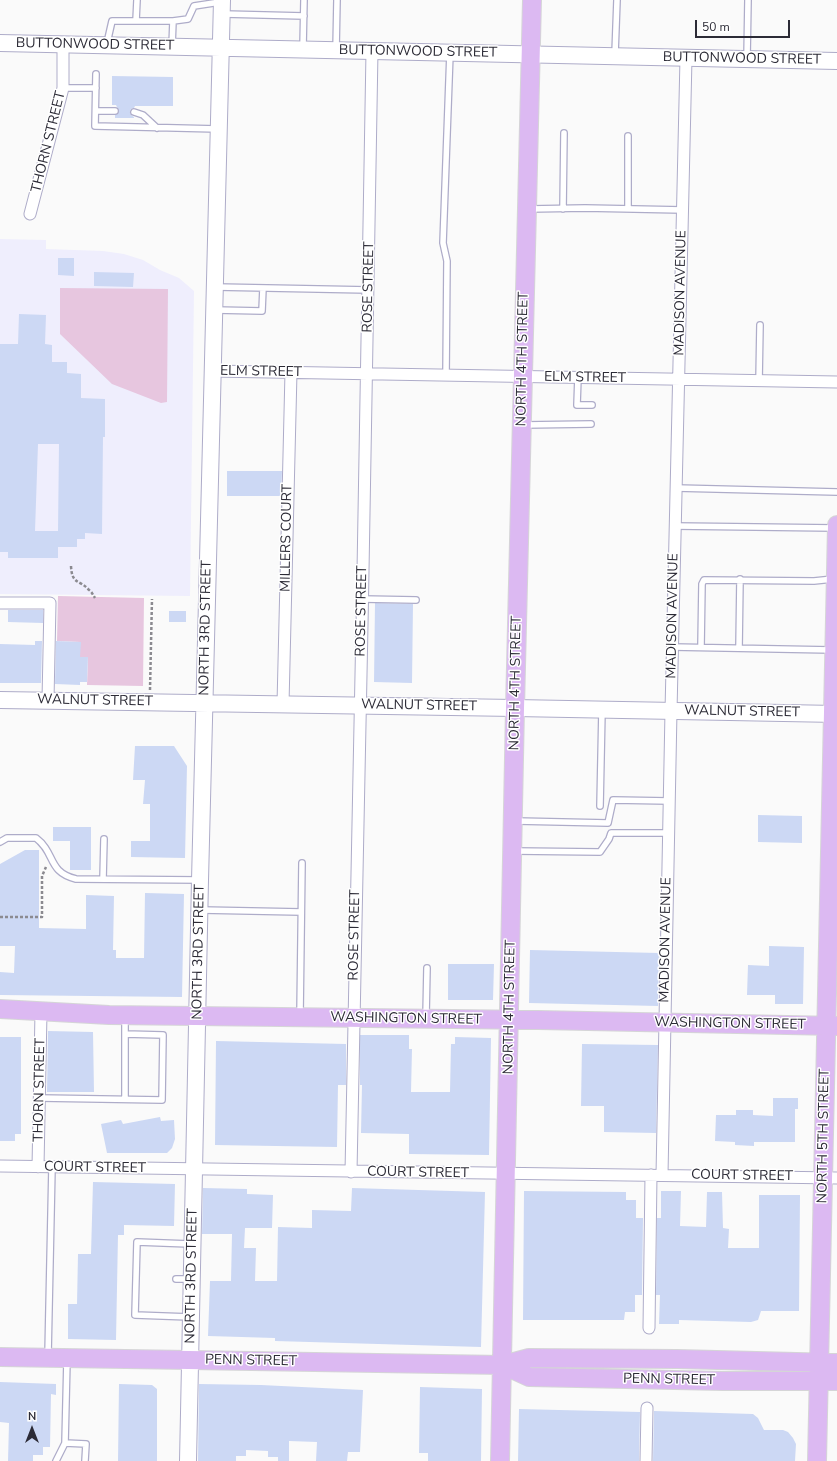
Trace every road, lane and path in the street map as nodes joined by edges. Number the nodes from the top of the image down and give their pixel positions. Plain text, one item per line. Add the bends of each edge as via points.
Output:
1 (137, 0) edge
2 (304, 0) edge
3 (337, 0) edge
4 (532, 0) edge
5 (617, 0) edge
6 (748, 0) edge
7 (194, 3) edge
8 (221, 5) edge
9 (304, 16) junction
10 (136, 21) junction
11 (173, 21) junction
12 (0, 43) edge
13 (63, 45) junction
14 (107, 46) junction
15 (172, 47) junction
16 (220, 48) junction
17 (303, 50) junction
18 (336, 50) junction
19 (372, 51) junction
20 (450, 53) junction
21 (531, 55) junction
22 (614, 56) junction
23 (686, 58) junction
24 (747, 59) junction
25 (837, 61) edge
26 (96, 74) dead end
27 (63, 88) junction
28 (96, 88) junction
29 (96, 111) junction
30 (115, 111) dead end
31 (134, 112) dead end
32 (157, 128) junction
33 (218, 129) junction
34 (564, 133) dead end
35 (628, 136) dead end
36 (562, 209) junction
37 (628, 209) junction
38 (527, 210) junction
39 (683, 210) junction
40 (30, 214) dead end
41 (215, 287) junction
42 (263, 288) junction
43 (369, 290) junction
44 (214, 310) junction
45 (760, 325) dead end
46 (212, 371) junction
47 (291, 372) junction
48 (367, 373) junction
49 (446, 375) junction
50 (523, 376) junction
51 (578, 377) junction
52 (679, 379) junction
53 (759, 381) junction
54 (837, 382) edge
55 (592, 405) dead end
56 (591, 424) dead end
57 (522, 425) junction
58 (676, 488) junction
59 (837, 492) edge
60 (675, 526) junction
61 (837, 527) edge
62 (71, 566) dead end
63 (740, 579) junction
64 (836, 579) edge
65 (95, 598) dead end
66 (152, 599) dead end
67 (362, 599) junction
68 (416, 600) dead end
69 (0, 602) edge
70 (701, 646) junction
71 (672, 647) junction
72 (739, 648) junction
73 (834, 650) junction
74 (0, 700) edge
75 (48, 700) junction
76 (150, 702) junction
77 (204, 703) junction
78 (283, 704) junction
79 (360, 705) junction
80 (515, 708) junction
81 (602, 710) junction
82 (671, 711) junction
83 (835, 714) edge
84 (669, 801) junction
85 (600, 806) dead end
86 (513, 821) junction
87 (608, 823) junction
88 (611, 833) junction
89 (668, 834) junction
90 (104, 839) dead end
91 (0, 842) edge
92 (512, 850) junction
93 (50, 855) junction
94 (302, 863) dead end
95 (103, 879) junction
96 (200, 880) junction
97 (833, 906) edge
98 (200, 910) junction
99 (301, 912) junction
100 (0, 917) edge
101 (427, 968) dead end
102 (0, 1009) edge
103 (41, 1012) junction
104 (125, 1015) junction
105 (198, 1016) junction
106 (300, 1018) junction
107 (354, 1019) junction
108 (426, 1020) junction
109 (510, 1021) junction
110 (665, 1022) junction
111 (832, 1026) edge
112 (125, 1034) junction
113 (40, 1098) junction
114 (125, 1099) junction
115 (0, 1166) edge
116 (38, 1167) junction
117 (52, 1167) junction
118 (194, 1169) junction
119 (351, 1172) junction
120 (507, 1173) junction
121 (656, 1175) junction
122 (830, 1178) edge
123 (193, 1244) junction
124 (176, 1279) dead end
125 (192, 1279) junction
126 (191, 1317) junction
127 (649, 1328) dead end
128 (0, 1357) edge
129 (48, 1357) junction
130 (67, 1358) junction
131 (190, 1360) junction
132 (819, 1362) junction
133 (837, 1363) edge
134 (503, 1365) junction
135 (819, 1381) junction
136 (837, 1381) edge
137 (647, 1408) dead end
138 (65, 1443) junction
139 (56, 1461) edge
140 (85, 1461) edge
141 (188, 1461) edge
142 (500, 1461) edge
143 (646, 1461) edge
144 (818, 1461) edge

1 - 10 lane
2 - 9 lane
3 - 18 lane
4 - 21 main road, NORTH 4TH STREET
5 - 22 lane
6 - 24 lane
7 - 8 lane
7 - 11 lane via 188,19
8 - 9 lane
8 - 16 street, NORTH 3RD STREET
9 - 17 lane
10 - 11 lane
10 - 14 lane via 112,21
11 - 15 lane
12 - 13 street, BUTTONWOOD STREET
13 - 14 street, BUTTONWOOD STREET
13 - 27 street, THORN STREET
14 - 15 street, BUTTONWOOD STREET
15 - 16 street, BUTTONWOOD STREET
16 - 17 street, BUTTONWOOD STREET
16 - 33 street, NORTH 3RD STREET
17 - 18 street, BUTTONWOOD STREET
18 - 19 street, BUTTONWOOD STREET
19 - 20 street, BUTTONWOOD STREET
19 - 43 street, ROSE STREET
20 - 21 street, BUTTONWOOD STREET
20 - 49 lane via 443,243 447,261
21 - 22 street, BUTTONWOOD STREET
21 - 38 main road, NORTH 4TH STREET
22 - 23 street, BUTTONWOOD STREET
23 - 24 street, BUTTONWOOD STREET
23 - 39 street, MADISON AVENUE
24 - 25 street, BUTTONWOOD STREET
26 - 28 lane
27 - 28 lane
27 - 40 street, THORN STREET
28 - 29 lane
29 - 30 lane
29 - 32 lane via 95,126
31 - 32 lane via 143,115
32 - 33 lane
33 - 41 street, NORTH 3RD STREET
34 - 36 lane
35 - 37 lane
36 - 37 lane
36 - 38 lane
37 - 39 lane
38 - 50 main road, NORTH 4TH STREET
39 - 52 street, MADISON AVENUE
41 - 42 lane
41 - 44 street, NORTH 3RD STREET
42 - 43 lane
42 - 44 lane via 262,311
43 - 48 street, ROSE STREET
44 - 46 street, NORTH 3RD STREET
45 - 53 lane
46 - 47 street, ELM STREET
46 - 77 street, NORTH 3RD STREET
47 - 48 street, ELM STREET
47 - 78 street, MILLERS COURT
48 - 49 street, ELM STREET
48 - 67 street, ROSE STREET
49 - 50 street, ELM STREET
50 - 51 street, ELM STREET
50 - 57 main road, NORTH 4TH STREET
51 - 52 street, ELM STREET
51 - 55 lane via 577,405
52 - 53 street, ELM STREET
52 - 58 street, MADISON AVENUE
53 - 54 street, ELM STREET
56 - 57 lane
57 - 80 main road, NORTH 4TH STREET
58 - 59 lane
58 - 60 street, MADISON AVENUE
60 - 61 lane
60 - 71 street, MADISON AVENUE
61 - 64 main road, NORTH 5TH STREET
62 - 65 path via 75,581 90,590
63 - 64 lane
63 - 70 lane via 704,580
63 - 72 lane
64 - 73 main road, NORTH 5TH STREET
66 - 76 path
67 - 68 lane
67 - 79 street, ROSE STREET
69 - 75 street via 50,603
70 - 71 lane
70 - 72 lane
71 - 82 street, MADISON AVENUE
72 - 73 lane
73 - 83 main road, NORTH 5TH STREET
74 - 75 street, WALNUT STREET
75 - 76 street, WALNUT STREET
76 - 77 street, WALNUT STREET
77 - 78 street, WALNUT STREET
77 - 96 street, NORTH 3RD STREET
78 - 79 street, WALNUT STREET
79 - 80 street, WALNUT STREET
79 - 107 street, ROSE STREET
80 - 81 street, WALNUT STREET
80 - 86 main road, NORTH 4TH STREET
81 - 82 street, WALNUT STREET
81 - 85 lane
82 - 83 street, WALNUT STREET
82 - 84 street, MADISON AVENUE
83 - 97 main road, NORTH 5TH STREET
84 - 87 lane via 613,800
84 - 89 street, MADISON AVENUE
86 - 87 lane
86 - 92 main road, NORTH 4TH STREET
87 - 88 lane
88 - 89 lane
88 - 92 lane via 600,852
89 - 110 street, MADISON AVENUE
90 - 95 lane
91 - 93 lane via 7,838 36,838 45,845
92 - 109 main road, NORTH 4TH STREET
93 - 95 lane via 66,877 76,880
93 - 100 path via 42,876 42,918
94 - 99 lane
95 - 96 lane
96 - 98 street, NORTH 3RD STREET
97 - 111 main road, NORTH 5TH STREET
98 - 99 lane
98 - 105 street, NORTH 3RD STREET
99 - 106 lane
101 - 108 lane
102 - 103 main road, WASHINGTON STREET
103 - 104 main road, WASHINGTON STREET
103 - 113 street, THORN STREET
104 - 105 main road, WASHINGTON STREET
104 - 112 lane
105 - 106 main road, WASHINGTON STREET
105 - 118 street, NORTH 3RD STREET
106 - 107 main road, WASHINGTON STREET
107 - 108 main road, WASHINGTON STREET
107 - 119 street, ROSE STREET
108 - 109 main road, WASHINGTON STREET
109 - 110 main road, WASHINGTON STREET
109 - 120 main road, NORTH 4TH STREET
110 - 111 main road, WASHINGTON STREET
110 - 121 street, MADISON AVENUE
111 - 122 main road, NORTH 5TH STREET
112 - 114 lane
112 - 114 lane via 163,1035 162,1100
113 - 114 lane
113 - 116 street, THORN STREET
115 - 116 street, COURT STREET
116 - 117 street, COURT STREET
117 - 118 street, COURT STREET
117 - 129 lane
118 - 119 street, COURT STREET
118 - 123 street, NORTH 3RD STREET
119 - 120 street, COURT STREET
120 - 121 street, COURT STREET
120 - 134 main road, NORTH 4TH STREET
121 - 122 street, COURT STREET
121 - 127 street, MADISON AVENUE
122 - 132 main road, NORTH 5TH STREET
123 - 125 street, NORTH 3RD STREET
123 - 126 lane via 137,1242 135,1315
124 - 125 lane
125 - 126 street, NORTH 3RD STREET
126 - 131 street, NORTH 3RD STREET
128 - 129 main road, PENN STREET
129 - 130 main road, PENN STREET
130 - 131 main road, PENN STREET
130 - 138 lane
131 - 134 main road, PENN STREET
131 - 141 street, NORTH 3RD STREET
132 - 133 main road, PENN STREET
132 - 134 main road, PENN STREET via 529,1358
132 - 135 main road, NORTH 5TH STREET
134 - 135 main road, PENN STREET via 529,1377
134 - 142 main road, NORTH 4TH STREET
135 - 136 main road, PENN STREET
135 - 144 main road, NORTH 5TH STREET
137 - 143 street
138 - 139 lane
138 - 140 lane via 86,1444

